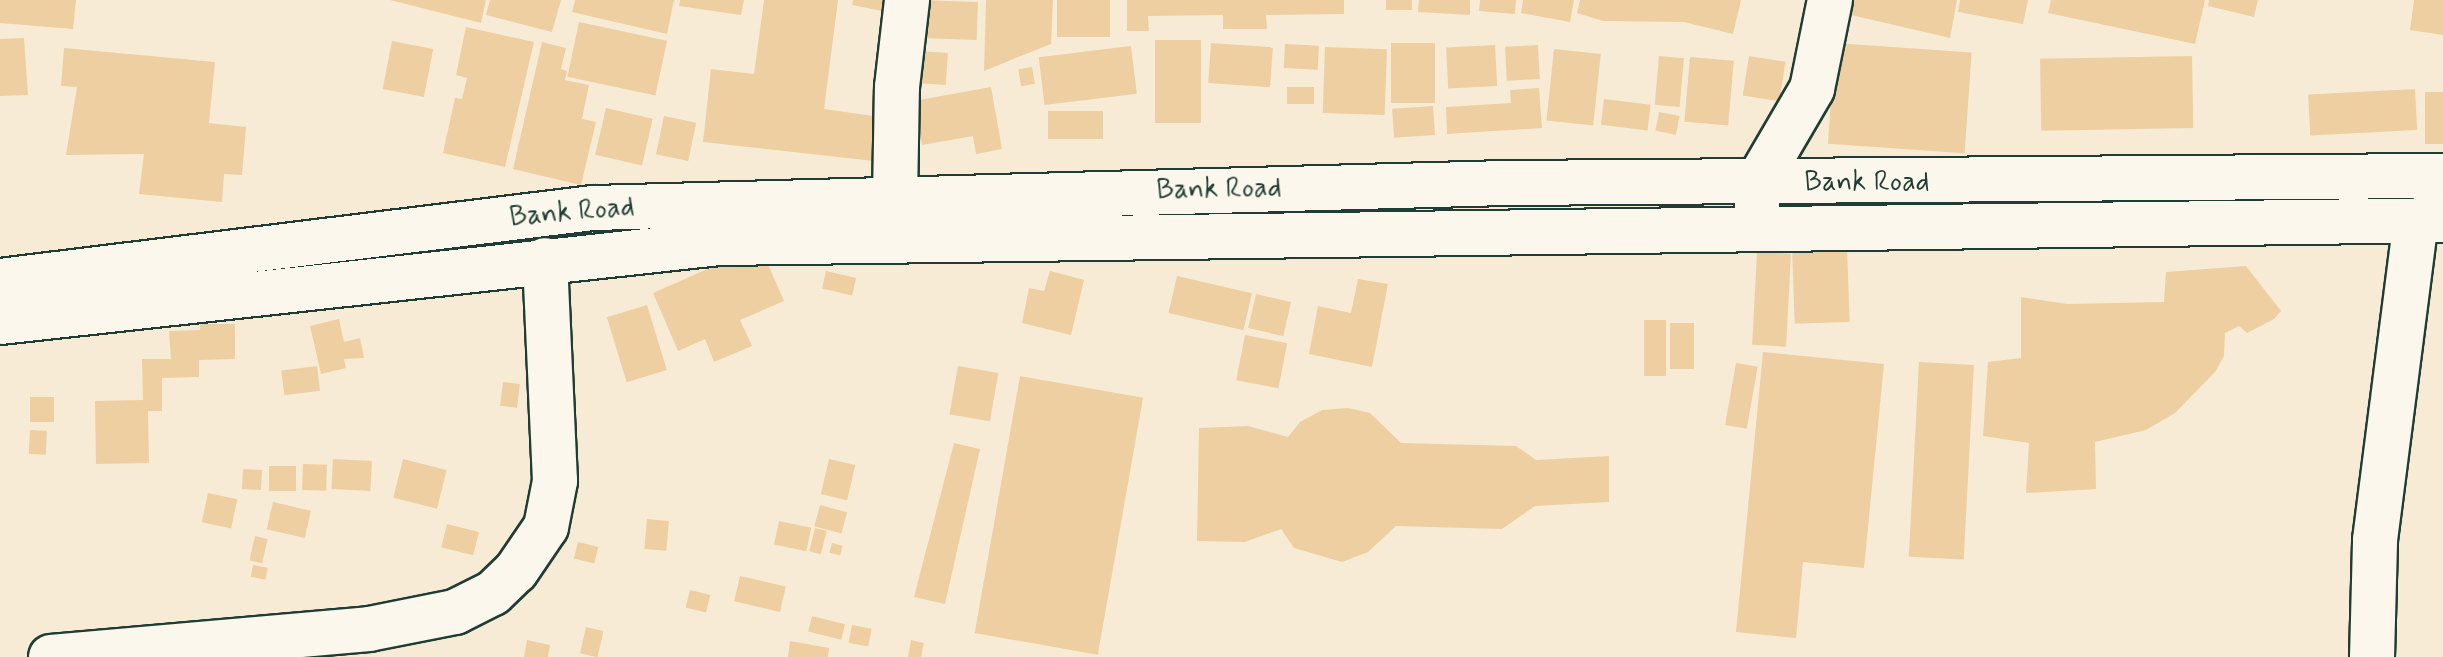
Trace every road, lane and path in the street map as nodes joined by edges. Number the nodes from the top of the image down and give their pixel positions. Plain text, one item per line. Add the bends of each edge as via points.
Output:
1 (907, 0) edge
2 (1830, 0) edge
3 (2443, 176) edge
4 (1757, 183) junction
5 (895, 199) junction
6 (2429, 221) edge
7 (1757, 229) junction
8 (545, 260) junction
9 (0, 281) edge
10 (0, 322) edge
11 (51, 657) edge
12 (2372, 657) edge

1 - 5 main road via 897,87
2 - 4 main road via 1812,89
3 - 4 main road, Bank Road
4 - 5 main road, Bank Road via 1503,183
4 - 7 main road
5 - 9 main road, Bank Road via 593,208
6 - 7 main road, Bank Road
6 - 12 main road via 2375,540
7 - 8 main road, Bank Road via 719,243
8 - 10 main road, Bank Road
8 - 11 main road via 555,481 546,527 516,571 493,593 455,612 369,629

